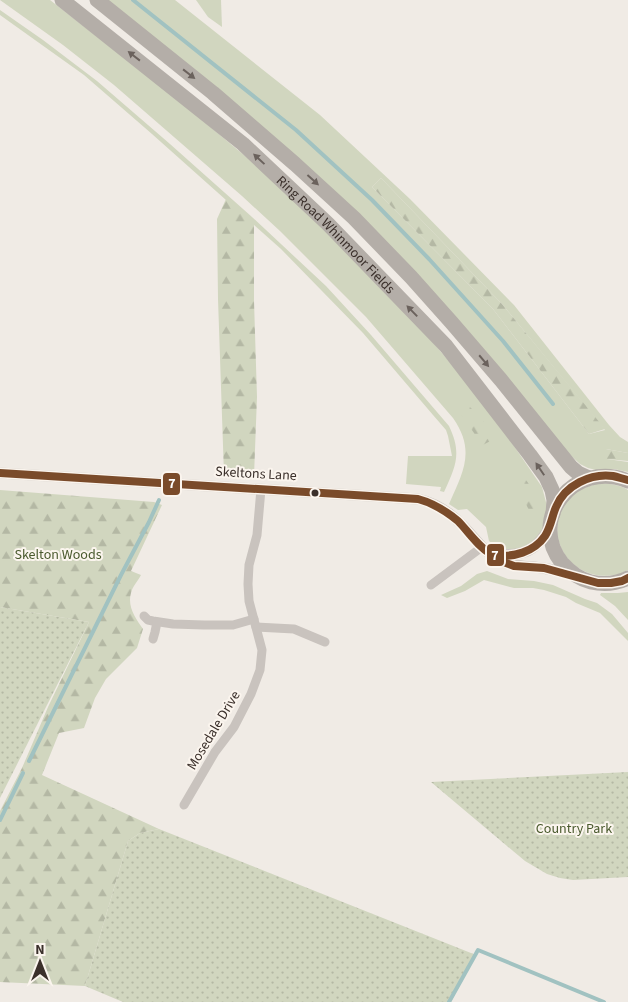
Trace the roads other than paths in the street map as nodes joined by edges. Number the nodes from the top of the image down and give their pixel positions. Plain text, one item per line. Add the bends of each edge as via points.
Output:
1 (62, 0) edge
2 (97, 0) edge
3 (0, 473) edge
4 (589, 478) junction
5 (628, 481) edge
6 (261, 489) junction
7 (552, 519) junction
8 (486, 550) junction
9 (577, 576) junction
10 (626, 580) edge
11 (431, 584) dead end
12 (144, 616) dead end
13 (157, 622) junction
14 (255, 623) junction
15 (153, 639) dead end
16 (325, 642) dead end
17 (184, 805) dead end

7 -> 1 highway, Ring Road Whinmoor Fields via 554,500 546,477 446,346 328,224 243,144
2 -> 4 highway, Ring Road Whinmoor Fields via 213,93 354,218 501,380 571,467
3 - 6 street, Skeltons Lane
4 - 5 highway via 611,476
4 - 7 highway via 578,482 560,498
6 - 8 street, Skeltons Lane via 418,498 440,507 455,518
6 - 14 street, Mosedale Drive via 257,535 249,565 249,601
7 - 8 street via 546,535 529,550 514,555
7 - 9 highway, Ring Road Whinmoor Fields via 551,535 556,554
8 - 9 street, Skeltons Lane via 514,566 544,568
8 - 11 street
9 - 10 highway via 598,583
12 - 13 street
13 - 14 street
13 - 15 street
14 - 16 street via 294,629
14 - 17 street, Mosedale Drive via 262,650 260,670 251,694

